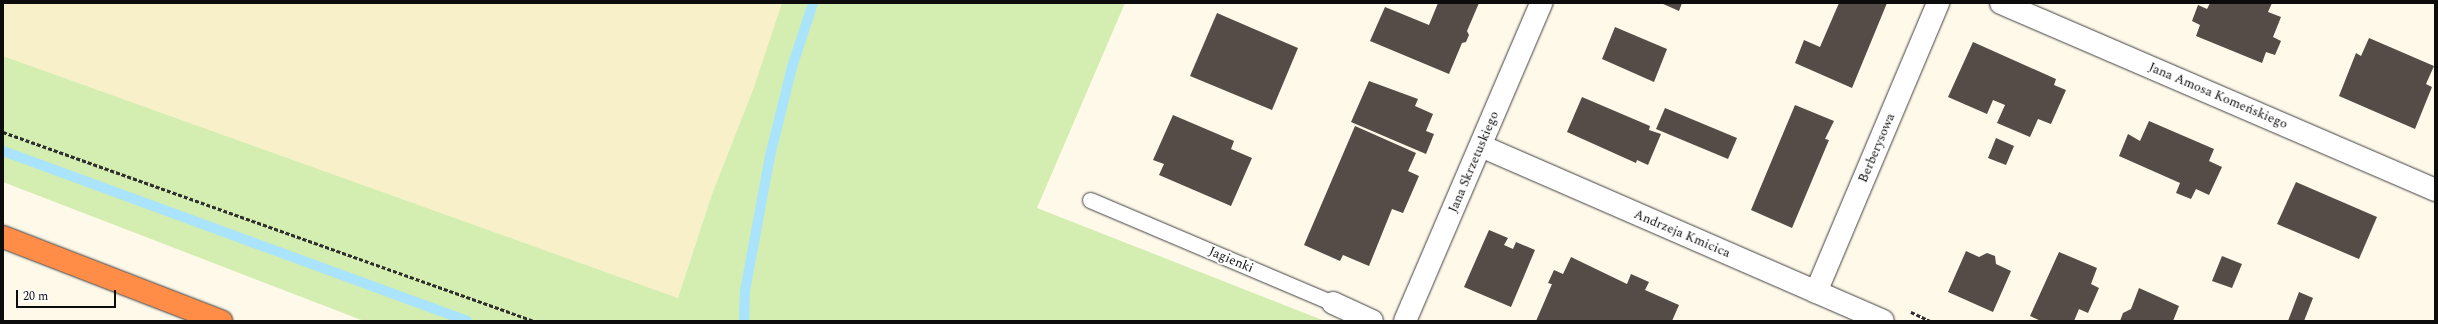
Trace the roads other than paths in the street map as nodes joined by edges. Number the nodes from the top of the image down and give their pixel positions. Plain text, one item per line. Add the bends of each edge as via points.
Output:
1 (1542, 3) edge
2 (1938, 3) edge
3 (2001, 3) edge
4 (1481, 146) junction
5 (2435, 190) edge
6 (1090, 200) dead end
7 (3, 237) edge
8 (1816, 292) junction
9 (1333, 303) joint
10 (222, 321) edge
11 (1372, 321) edge
12 (1405, 321) edge
13 (1883, 321) edge

1 - 4 street, Jana Skrzetuskiego
2 - 8 street, Berberysowa
3 - 5 street, Jana Amosa Komeńskiego
4 - 8 street, Andrzeja Kmicica
4 - 12 street, Jana Skrzetuskiego
6 - 9 lane, Jagienki
7 - 10 highway
8 - 13 street, Andrzeja Kmicica
9 - 11 street, Jagienki

